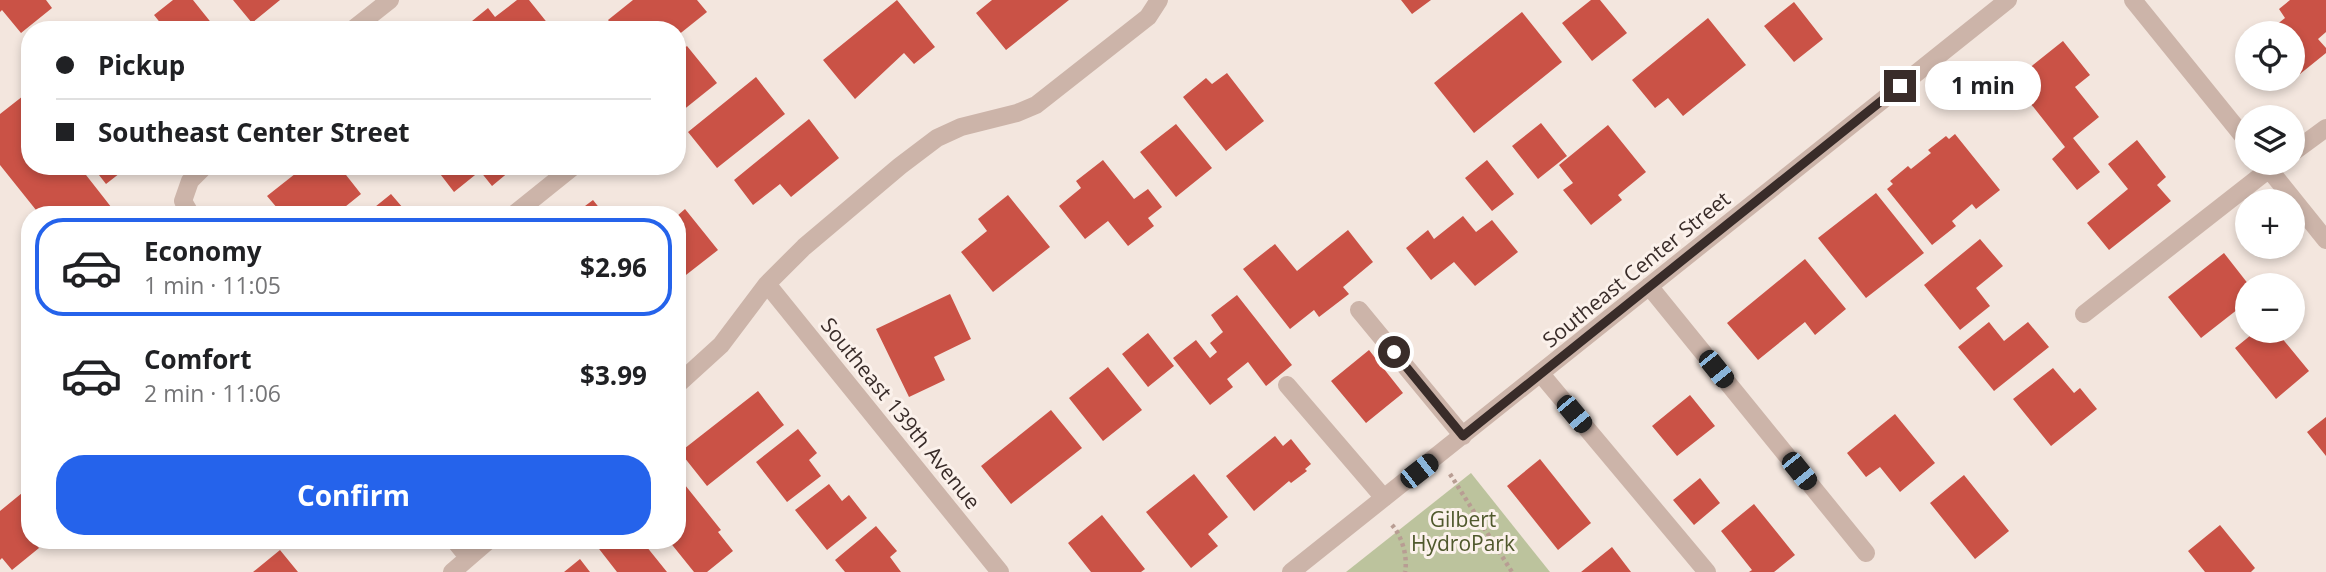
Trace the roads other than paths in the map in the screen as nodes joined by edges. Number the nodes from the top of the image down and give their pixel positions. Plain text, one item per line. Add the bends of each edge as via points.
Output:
1 (390, 0) edge
2 (1159, 0) edge
3 (2008, 0) edge
4 (2133, 0) edge
5 (363, 21) edge
6 (2235, 126) edge
7 (2326, 128) edge
8 (2305, 143) edge
9 (196, 175) edge
10 (563, 175) edge
11 (2258, 175) edge
12 (2277, 175) edge
13 (187, 206) edge
14 (524, 206) edge
15 (2326, 240) edge
16 (767, 284) junction
17 (1649, 286) junction
18 (1359, 310) dead end
19 (2084, 314) dead end
20 (1541, 374) junction
21 (686, 377) edge
22 (1287, 385) dead end
23 (1463, 436) junction
24 (1380, 502) junction
25 (462, 549) edge
26 (478, 549) edge
27 (1866, 554) dead end
28 (468, 557) junction
29 (452, 572) edge
30 (1000, 572) edge
31 (1291, 572) edge
32 (1707, 572) edge

1 - 5 street
2 - 16 street via 1148,17 1037,105 937,138 804,247
3 - 17 street, Southeast Center Street
4 - 6 street
7 - 8 street
9 - 13 street via 190,181
10 - 14 street
11 - 19 street
12 - 15 street
16 - 21 street via 721,345
16 - 30 street, Southeast 139th Avenue
17 - 20 street, Southeast Center Street
17 - 27 street
18 - 23 street
20 - 23 street, Southeast Center Street
20 - 32 street
22 - 24 street
23 - 24 street, Southeast Center Street
24 - 31 street, Southeast Center Street
25 - 28 street
26 - 28 street
28 - 29 street

